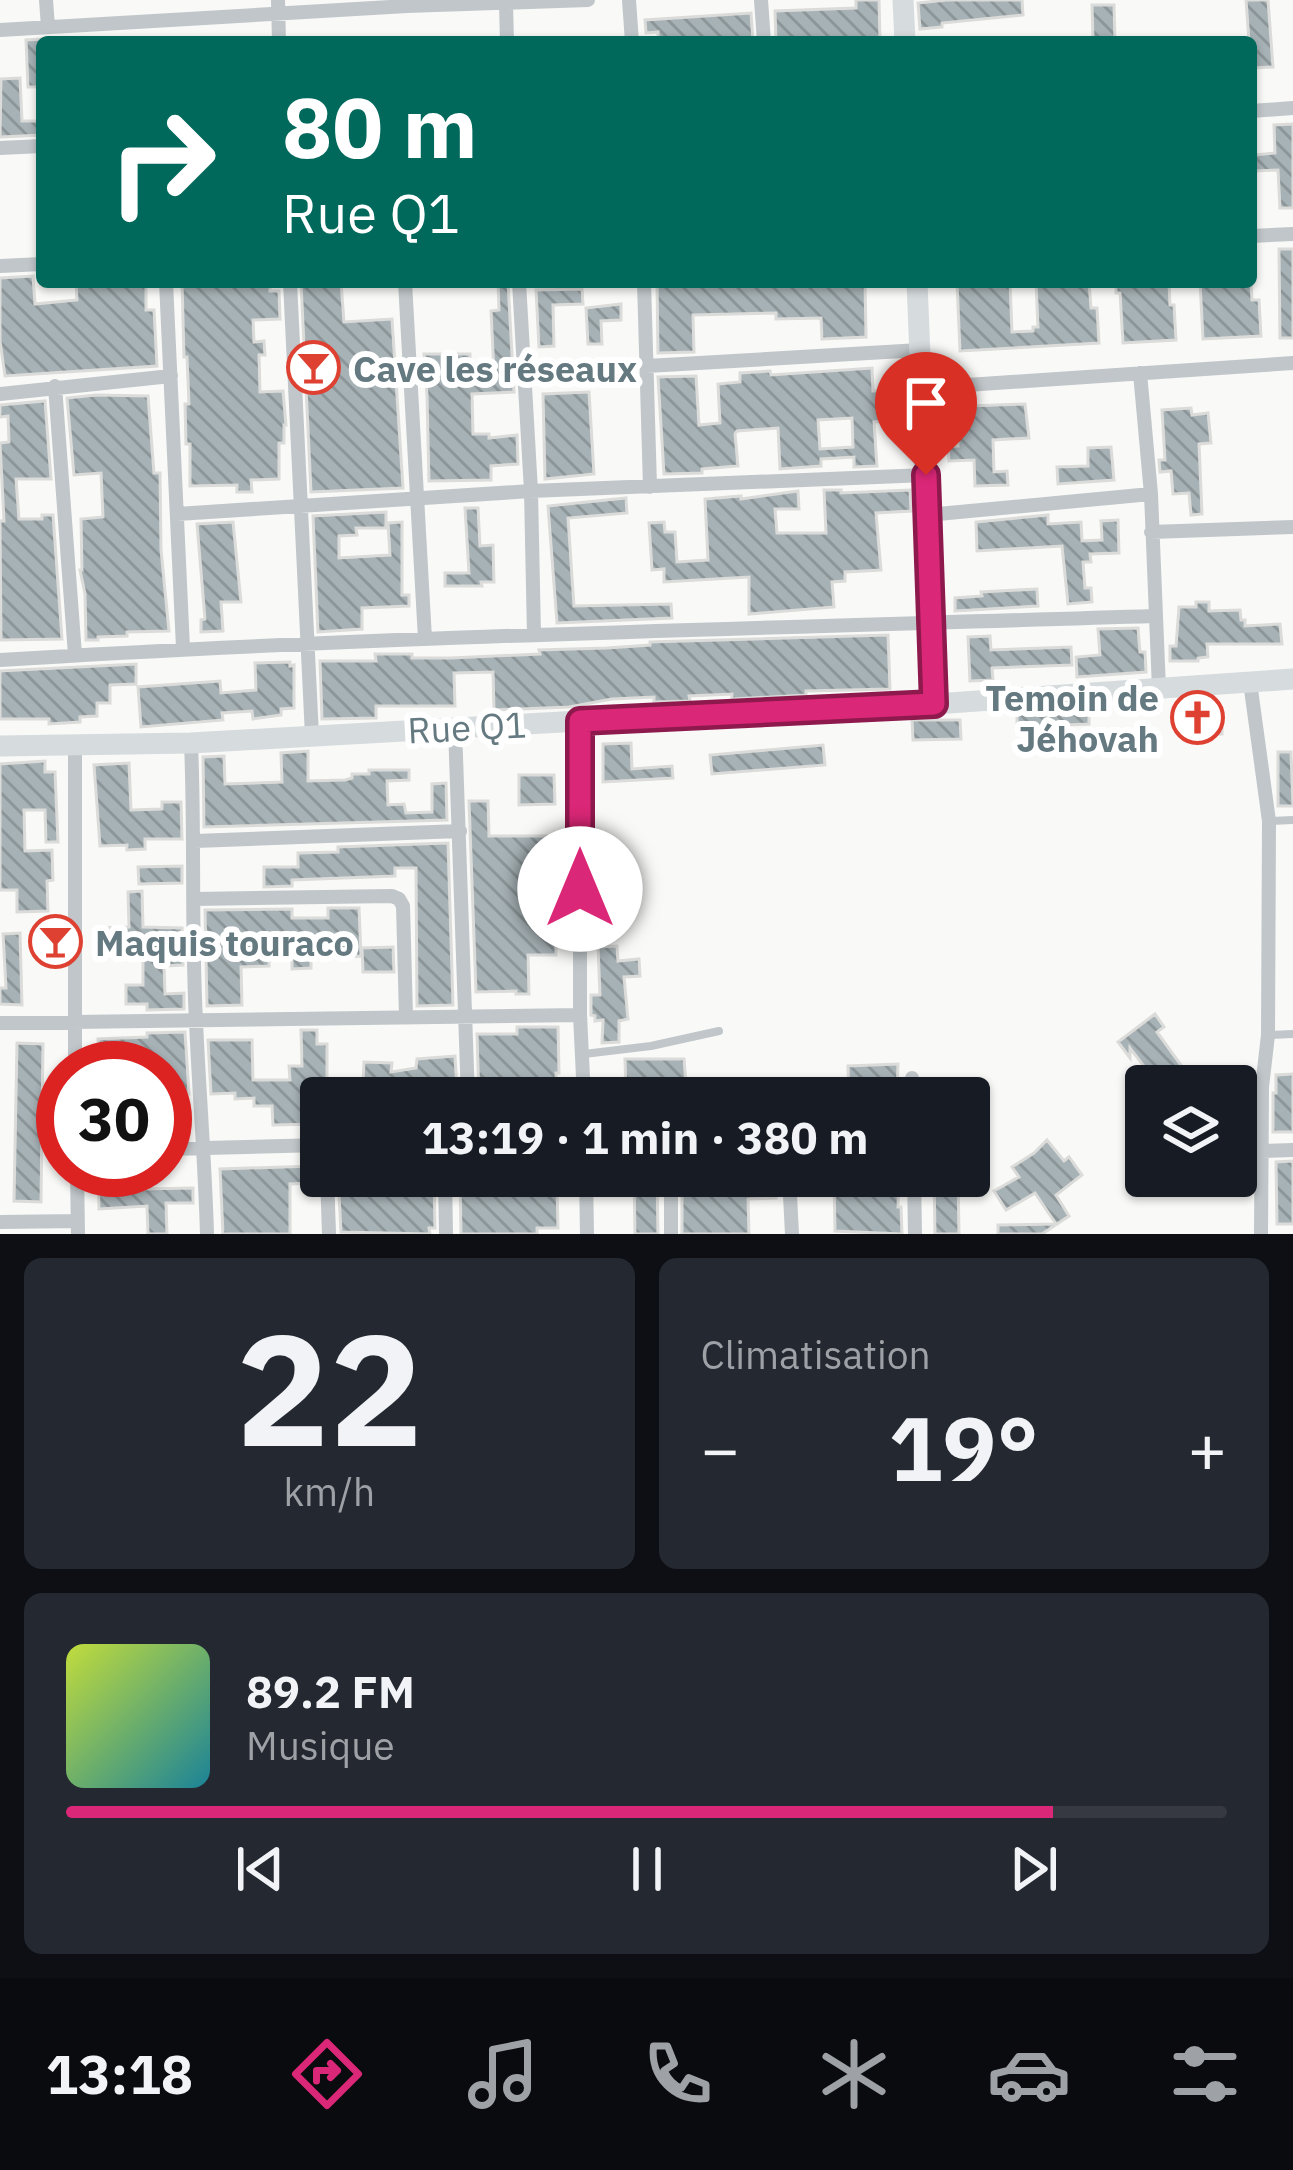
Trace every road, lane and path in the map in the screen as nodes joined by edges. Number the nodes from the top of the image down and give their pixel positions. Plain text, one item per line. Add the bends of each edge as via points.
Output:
1 (46, 0) edge
2 (588, 0) edge
3 (629, 0) edge
4 (761, 0) edge
5 (903, 0) edge
6 (407, 3) edge
7 (506, 4) junction
8 (278, 7) edge
9 (155, 21) junction
10 (48, 27) junction
11 (0, 30) edge
12 (156, 36) edge
13 (507, 36) edge
14 (632, 36) edge
15 (764, 36) edge
16 (905, 36) edge
17 (1293, 108) edge
18 (1257, 111) edge
19 (36, 146) edge
20 (0, 148) edge
21 (1293, 234) edge
22 (1257, 236) edge
23 (36, 264) edge
24 (0, 266) edge
25 (166, 288) edge
26 (290, 288) edge
27 (405, 288) edge
28 (519, 288) edge
29 (644, 288) edge
30 (917, 288) edge
31 (920, 350) junction
32 (1293, 363) edge
33 (647, 366) junction
34 (1140, 373) junction
35 (171, 376) junction
36 (55, 386) junction
37 (922, 388) junction
38 (0, 394) edge
39 (926, 475) junction
40 (650, 487) junction
41 (531, 491) junction
42 (1150, 494) junction
43 (416, 498) junction
44 (301, 506) junction
45 (177, 514) junction
46 (927, 514) junction
47 (1293, 527) edge
48 (1151, 532) junction
49 (1155, 616) junction
50 (932, 622) junction
51 (534, 635) junction
52 (424, 639) junction
53 (308, 643) junction
54 (183, 648) junction
55 (75, 655) junction
56 (0, 660) edge
57 (1293, 680) edge
58 (1250, 682) junction
59 (1159, 689) junction
60 (934, 704) junction
61 (580, 721) junction
62 (455, 728) junction
63 (312, 736) junction
64 (191, 743) junction
65 (75, 745) junction
66 (0, 746) edge
67 (1293, 820) edge
68 (1269, 821) junction
69 (460, 831) junction
70 (195, 841) junction
71 (194, 899) junction
72 (467, 1015) junction
73 (580, 1015) junction
74 (406, 1016) junction
75 (196, 1019) junction
76 (0, 1023) edge
77 (74, 1023) junction
78 (719, 1031) dead end
79 (1293, 1034) edge
80 (1268, 1035) junction
81 (74, 1041) edge
82 (583, 1054) junction
83 (468, 1077) edge
84 (584, 1077) edge
85 (300, 1146) edge
86 (192, 1148) edge
87 (205, 1148) junction
88 (1293, 1150) edge
89 (1261, 1151) junction
90 (77, 1197) edge
91 (328, 1197) edge
92 (445, 1197) edge
93 (586, 1197) edge
94 (670, 1197) edge
95 (790, 1197) edge
96 (914, 1197) edge
97 (0, 1222) edge
98 (78, 1227) edge
99 (207, 1234) edge
100 (329, 1234) edge
101 (446, 1234) edge
102 (587, 1234) edge
103 (671, 1234) edge
104 (792, 1234) edge
105 (915, 1234) edge
106 (1261, 1234) edge

1 - 10 street
2 - 7 street
3 - 14 street
4 - 15 street
5 - 16 street
6 - 7 street
6 - 8 street
7 - 13 street
8 - 9 street
9 - 10 street
9 - 12 street
10 - 11 street
17 - 18 street
19 - 20 street
21 - 22 street
23 - 24 street
25 - 35 street
26 - 44 street
27 - 43 street
28 - 41 street
29 - 33 street
30 - 31 street
31 - 33 street
31 - 37 street
32 - 34 street
33 - 40 street
34 - 37 street
34 - 42 street
35 - 36 street
35 - 45 street
36 - 38 street
36 - 55 street
37 - 39 street
39 - 40 street
39 - 46 street
40 - 41 street
41 - 43 street
41 - 51 street
42 - 46 street
42 - 48 street
43 - 44 street
43 - 52 street
44 - 45 street
44 - 53 street
45 - 54 street
46 - 50 street
47 - 48 street
48 - 49 street
49 - 50 street
49 - 59 street
50 - 51 street
50 - 60 street
51 - 52 street
52 - 53 street
53 - 54 street
53 - 63 street
54 - 55 street
55 - 56 street
57 - 58 street, Rue Q1
58 - 59 street, Rue Q1
58 - 68 street
59 - 60 street, Rue Q1
60 - 61 street, Rue Q1
61 - 62 street, Rue Q1
61 - 73 street
62 - 63 street, Rue Q1
62 - 69 street
63 - 64 street, Rue Q1
64 - 65 street, Rue Q1
64 - 70 street
65 - 66 street, Rue Q1
65 - 77 street
67 - 68 lane
68 - 80 street
69 - 70 street
69 - 72 street
70 - 71 street
71 - 74 street via 399,899
71 - 75 street
72 - 73 street
72 - 74 street
72 - 83 street
73 - 82 street
74 - 75 street
75 - 77 street
75 - 87 street
76 - 77 street
77 - 81 street
78 - 82 lane
79 - 80 lane
80 - 89 street
82 - 84 street
85 - 87 street
86 - 87 street
87 - 99 street
88 - 89 street
89 - 106 street
90 - 98 street
91 - 100 street
92 - 101 street
93 - 102 street
94 - 103 street
95 - 104 street
96 - 105 street
97 - 98 street

